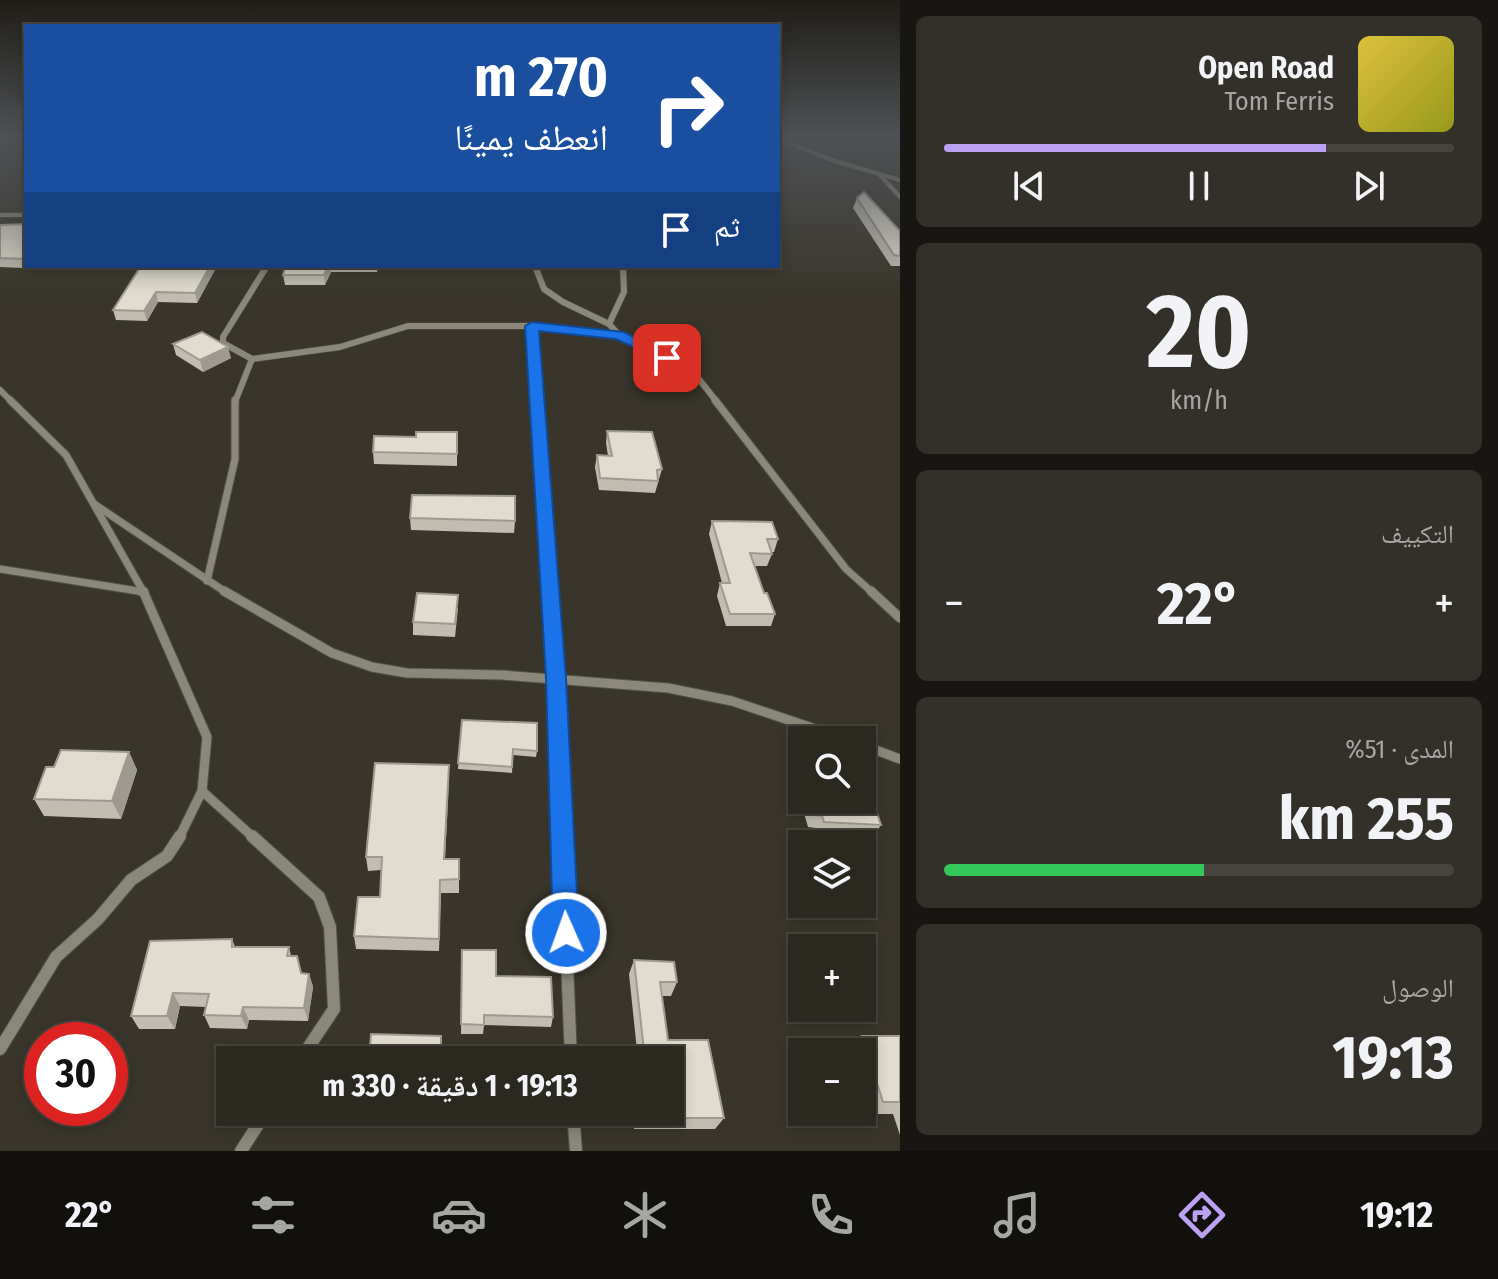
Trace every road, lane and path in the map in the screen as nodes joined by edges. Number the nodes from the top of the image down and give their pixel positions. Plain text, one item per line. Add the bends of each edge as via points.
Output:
1 (0, 215) edge
2 (24, 215) edge
3 (266, 268) edge
4 (536, 268) edge
5 (623, 268) edge
6 (609, 324) junction
7 (532, 326) junction
8 (619, 335) junction
9 (252, 359) junction
10 (0, 390) edge
11 (94, 504) junction
12 (0, 569) edge
13 (207, 581) junction
14 (144, 592) junction
15 (900, 618) edge
16 (556, 678) junction
17 (806, 726) edge
18 (876, 750) edge
19 (900, 759) edge
20 (202, 791) junction
21 (309, 1046) edge
22 (570, 1046) edge
23 (0, 1049) edge
24 (257, 1126) edge
25 (574, 1126) edge
26 (241, 1151) edge
27 (576, 1151) edge

1 - 2 street
3 - 9 street via 223,337 223,343
4 - 6 street via 544,289
5 - 6 street via 624,292
6 - 8 street
7 - 8 street
7 - 9 street via 408,326 340,347
7 - 16 street
8 - 15 street via 691,369 846,569
9 - 13 street via 235,396 235,459
10 - 11 street via 66,455
11 - 13 street
11 - 14 street
12 - 14 street
13 - 16 street via 332,653 372,667
14 - 20 street via 207,737
16 - 17 street via 668,688 732,701
16 - 22 street
18 - 19 street
20 - 21 street via 319,897 330,927 334,1009
20 - 23 street via 167,856 131,880 56,957
24 - 26 street
25 - 27 street

